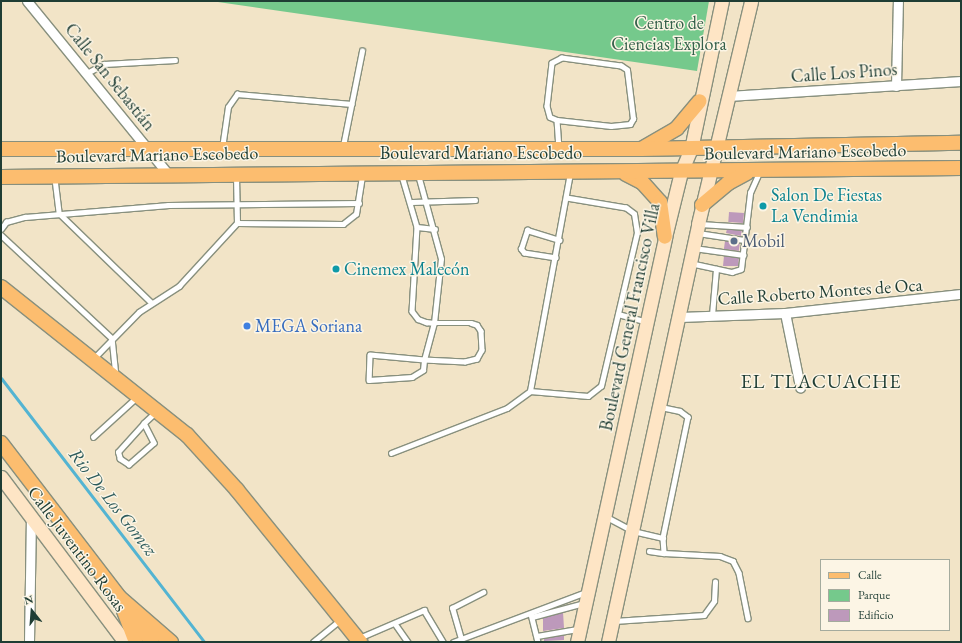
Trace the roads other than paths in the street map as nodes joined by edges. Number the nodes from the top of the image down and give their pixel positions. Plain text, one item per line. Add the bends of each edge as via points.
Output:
1 (27, 1) edge
2 (722, 1) edge
3 (752, 1) edge
4 (898, 1) edge
5 (362, 51) dead end
6 (175, 60) dead end
7 (86, 73) junction
8 (961, 81) edge
9 (896, 86) junction
10 (729, 96) junction
11 (700, 100) junction
12 (352, 104) junction
13 (556, 120) junction
14 (961, 143) edge
15 (718, 147) junction
16 (343, 148) junction
17 (559, 148) junction
18 (1, 149) edge
19 (251, 149) junction
20 (641, 149) junction
21 (691, 149) junction
22 (222, 150) junction
23 (150, 151) junction
24 (961, 168) edge
25 (618, 171) junction
26 (755, 171) junction
27 (236, 172) junction
28 (362, 172) junction
29 (400, 172) junction
30 (417, 172) junction
31 (681, 172) junction
32 (712, 173) junction
33 (168, 174) junction
34 (570, 174) junction
35 (54, 175) junction
36 (1, 177) edge
37 (567, 198) junction
38 (475, 200) dead end
39 (428, 201) junction
40 (412, 202) junction
41 (360, 203) junction
42 (236, 204) junction
43 (702, 205) junction
44 (59, 213) junction
45 (237, 223) junction
46 (417, 227) junction
47 (746, 227) junction
48 (697, 228) junction
49 (435, 229) junction
50 (1, 230) edge
51 (1, 235) edge
52 (665, 238) junction
53 (559, 240) junction
54 (745, 240) junction
55 (694, 248) junction
56 (744, 255) junction
57 (556, 258) junction
58 (690, 263) junction
59 (716, 269) junction
60 (1, 280) edge
61 (1, 287) edge
62 (961, 294) edge
63 (152, 303) junction
64 (785, 312) junction
65 (39, 314) junction
66 (618, 314) junction
67 (712, 315) junction
68 (680, 317) junction
69 (646, 321) junction
70 (434, 323) junction
71 (112, 338) junction
72 (94, 358) junction
73 (424, 360) junction
74 (116, 376) junction
75 (800, 387) dead end
76 (530, 391) junction
77 (140, 395) junction
78 (661, 407) junction
79 (159, 410) junction
80 (144, 423) junction
81 (93, 437) dead end
82 (1, 443) edge
83 (390, 452) dead end
84 (1, 477) edge
85 (6, 489) edge
86 (31, 513) junction
87 (605, 516) junction
88 (633, 531) junction
89 (663, 538) junction
90 (649, 551) dead end
91 (664, 553) junction
92 (715, 582) dead end
93 (483, 592) dead end
94 (119, 597) junction
95 (588, 597) junction
96 (531, 615) junction
97 (748, 618) dead end
98 (342, 619) junction
99 (614, 621) junction
100 (396, 625) junction
101 (536, 636) junction
102 (579, 636) edge
103 (462, 639) junction
104 (359, 640) edge
105 (29, 642) edge
106 (125, 642) edge
107 (136, 642) edge
108 (152, 642) edge
109 (172, 642) edge
110 (313, 642) edge
111 (408, 642) edge
112 (443, 642) edge
113 (453, 642) edge
114 (538, 642) edge
115 (608, 642) edge

1 - 7 street, Calle San Sebastián
2 - 11 main road, Boulevard General Francisco Villa
3 - 10 main road
4 - 9 street
5 - 12 lane
6 - 7 lane via 104,64
7 - 23 street, Calle San Sebastián
8 - 9 street, Calle Los Pinos
9 - 10 street, Calle Los Pinos
10 - 15 main road
11 - 20 main road via 678,128
11 - 21 main road, Boulevard General Francisco Villa
12 - 16 lane
12 - 22 lane via 237,94 228,107
13 - 13 lane via 611,126 630,124 633,119 627,70 621,66 562,58 552,63 547,106 550,117
13 - 17 lane
14 - 15 main road, Boulevard Mariano Escobedo
15 - 21 main road, Boulevard Mariano Escobedo
15 - 32 main road
16 - 17 main road, Boulevard Mariano Escobedo
16 - 19 main road, Boulevard Mariano Escobedo
17 - 20 main road, Boulevard Mariano Escobedo
18 - 23 main road, Boulevard Mariano Escobedo
19 - 22 main road, Boulevard Mariano Escobedo
19 - 27 main road via 242,156
20 - 21 main road, Boulevard Mariano Escobedo
21 - 31 main road, Boulevard General Francisco Villa
22 - 23 main road, Boulevard Mariano Escobedo
23 - 33 street, Calle San Sebastián
24 - 26 main road, Boulevard Mariano Escobedo
25 - 31 main road, Boulevard Mariano Escobedo
25 - 34 main road, Boulevard Mariano Escobedo
25 - 52 main road via 634,177 655,194 662,207
26 - 32 main road, Boulevard Mariano Escobedo
26 - 43 main road via 728,183
26 - 47 lane
27 - 28 main road, Boulevard Mariano Escobedo
27 - 33 main road, Boulevard Mariano Escobedo
27 - 42 lane
28 - 29 main road, Boulevard Mariano Escobedo
28 - 41 lane
29 - 30 main road, Boulevard Mariano Escobedo
29 - 40 lane
30 - 34 main road, Boulevard Mariano Escobedo
30 - 39 lane
31 - 32 main road, Boulevard Mariano Escobedo
31 - 52 main road, Boulevard General Francisco Villa
32 - 43 main road
33 - 35 main road, Boulevard Mariano Escobedo
34 - 37 lane
35 - 36 main road, Boulevard Mariano Escobedo
35 - 44 lane
37 - 53 lane
37 - 66 lane via 616,205 634,214 637,233
38 - 39 lane
39 - 40 lane
39 - 49 lane
40 - 46 lane
41 - 42 lane
41 - 45 lane via 352,220 343,224
42 - 44 lane via 168,205
42 - 45 lane
43 - 48 main road
44 - 50 lane via 6,222
44 - 63 lane
45 - 63 lane via 179,286
46 - 49 lane
46 - 70 lane via 412,311 418,319
47 - 48 lane
47 - 54 lane
48 - 54 lane
48 - 55 main road
49 - 70 lane via 441,259
51 - 71 lane
52 - 69 main road, Boulevard General Francisco Villa
53 - 57 lane
53 - 57 lane via 527,230 521,249 524,253
54 - 56 lane
55 - 56 lane
55 - 58 main road
56 - 59 lane via 741,269 737,272
57 - 76 lane
58 - 59 lane
58 - 68 main road
59 - 67 lane
60 - 65 main road
61 - 65 main road
62 - 64 street, Calle Roberto Montes de Oca
63 - 71 lane
64 - 67 street, Calle Roberto Montes de Oca
64 - 75 street
65 - 72 main road
66 - 69 lane
66 - 76 lane via 604,377 596,392 588,396
67 - 68 street, Calle Roberto Montes de Oca
68 - 78 main road
69 - 87 main road, Boulevard General Francisco Villa
70 - 73 lane
70 - 73 lane via 477,325 481,331 482,350 477,359 465,362
71 - 72 lane
71 - 74 lane
72 - 74 main road
73 - 73 lane via 423,370 412,378 368,378 370,355
74 - 77 main road
76 - 83 lane via 507,408
77 - 79 main road
77 - 81 lane
78 - 88 main road
78 - 89 lane via 680,411 688,417
79 - 80 lane
79 - 98 main road via 212,460
80 - 80 lane via 118,452 120,459 129,465 154,443
82 - 94 main road
84 - 85 main road, Calle Juventino Rosas
85 - 86 main road, Calle Juventino Rosas
86 - 105 street
86 - 106 main road, Calle Juventino Rosas
87 - 88 lane
87 - 95 main road, Boulevard General Francisco Villa
88 - 89 lane
88 - 99 main road
89 - 91 lane
90 - 91 lane
91 - 97 lane via 720,556 733,561 739,573
92 - 99 lane via 714,601 704,615
93 - 103 lane via 452,608
94 - 107 main road
94 - 108 main road
94 - 109 main road
95 - 96 lane
95 - 96 lane
95 - 102 main road, Boulevard General Francisco Villa
96 - 101 lane
96 - 103 lane
98 - 104 main road
98 - 110 lane
99 - 115 main road
100 - 104 lane
100 - 111 lane
100 - 112 lane via 428,611
101 - 102 lane
101 - 114 lane
103 - 113 lane

